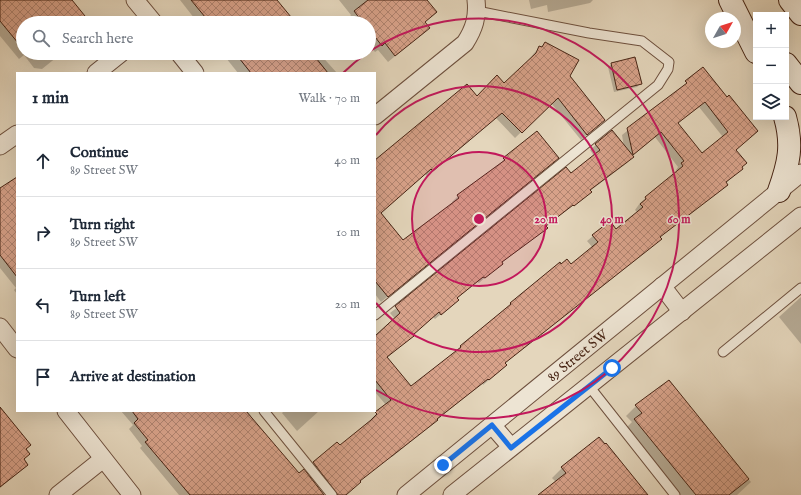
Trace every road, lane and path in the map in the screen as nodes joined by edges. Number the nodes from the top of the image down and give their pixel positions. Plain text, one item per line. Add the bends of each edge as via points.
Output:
1 (135, 0) edge
2 (730, 0) edge
3 (735, 0) edge
4 (790, 0) edge
5 (476, 5) edge
6 (801, 14) edge
7 (148, 16) edge
8 (753, 23) edge
9 (754, 48) edge
10 (112, 60) edge
11 (185, 60) edge
12 (789, 68) edge
13 (97, 72) edge
14 (194, 72) edge
15 (801, 83) edge
16 (376, 115) edge
17 (785, 120) edge
18 (16, 135) edge
19 (0, 146) edge
20 (801, 173) edge
21 (780, 191) junction
22 (801, 216) edge
23 (662, 286) junction
24 (801, 288) edge
25 (682, 312) junction
26 (376, 314) edge
27 (0, 327) edge
28 (16, 347) edge
29 (723, 352) dead end
30 (589, 386) junction
31 (67, 412) edge
32 (265, 412) edge
33 (492, 425) junction
34 (511, 448) junction
35 (103, 459) junction
36 (58, 495) edge
37 (132, 495) edge
38 (332, 495) edge
39 (406, 495) edge
40 (452, 495) edge
41 (675, 495) edge

1 - 7 street
2 - 9 main road
3 - 8 main road
4 - 6 main road
5 - 16 street via 472,32 465,43
5 - 26 lane via 589,33 642,41 669,62 668,69 658,85
10 - 13 street
11 - 14 street
12 - 15 main road
17 - 21 main road via 790,147
18 - 19 street
20 - 21 street, 89 Street SW
21 - 23 street, 89 Street SW
22 - 25 street
23 - 25 street
23 - 33 street, 89 Street SW
24 - 29 lane
25 - 30 street
27 - 28 street
30 - 34 street
30 - 41 lane
31 - 35 street
32 - 38 lane
33 - 34 street
33 - 39 street, 89 Street SW
34 - 40 street
35 - 36 street
35 - 37 street

